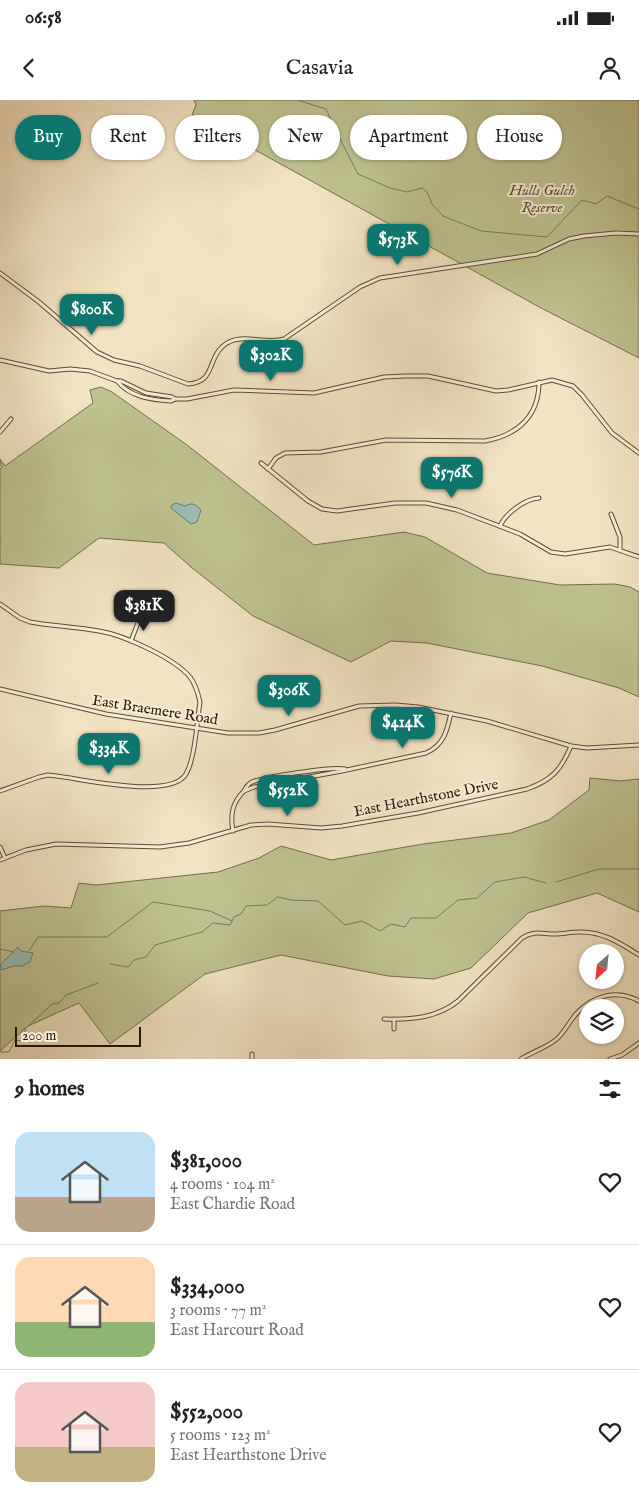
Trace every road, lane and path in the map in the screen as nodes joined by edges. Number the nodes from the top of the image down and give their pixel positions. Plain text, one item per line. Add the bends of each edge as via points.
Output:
1 (639, 234) edge
2 (0, 273) edge
3 (0, 360) edge
4 (539, 382) junction
5 (11, 419) dead end
6 (0, 432) edge
7 (639, 453) edge
8 (261, 463) dead end
9 (268, 469) junction
10 (539, 498) dead end
11 (611, 514) dead end
12 (500, 526) junction
13 (620, 550) junction
14 (639, 557) edge
15 (0, 604) edge
16 (142, 615) dead end
17 (131, 641) junction
18 (0, 689) edge
19 (451, 713) junction
20 (196, 729) junction
21 (639, 745) edge
22 (571, 746) junction
23 (0, 791) edge
24 (233, 831) junction
25 (0, 847) edge
26 (5, 858) junction
27 (0, 860) edge
28 (639, 955) edge
29 (639, 1001) edge
30 (384, 1019) dead end
31 (394, 1019) junction
32 (394, 1029) dead end
33 (639, 1043) edge
34 (252, 1054) dead end
35 (252, 1059) edge
36 (521, 1059) edge
37 (610, 1059) edge

1 - 2 street via 570,238 537,254 380,278 360,287 275,342 230,341 221,347 205,378 195,383 181,382 97,352
3 - 4 street via 50,370 90,371 145,398 171,401 234,390 314,393 384,377 428,376 496,391
4 - 7 street via 552,380 573,386 612,433
4 - 9 street via 538,399 530,418 496,439 386,440 320,452 285,453 276,458
5 - 6 street
8 - 9 street
9 - 12 street via 322,509 337,511 395,503 426,503 457,510
10 - 12 street via 528,500
11 - 13 street via 620,537
12 - 13 street via 559,554 597,548
13 - 14 street
15 - 17 street via 30,622 100,631
16 - 17 street
17 - 20 street via 172,663 190,677 200,702
18 - 20 street, East Braemere Road via 106,714
19 - 20 street, East Braemere Road via 418,707 360,706 259,733 228,734
19 - 22 street, East Braemere Road
19 - 24 street via 447,731 435,749 345,769 313,770 252,782 234,803 231,812
20 - 23 street via 190,766 185,776 173,784 95,783 48,775
21 - 22 street, East Braemere Road
22 - 24 street, East Hearthstone Drive via 553,776 527,789 342,826 321,828 268,824
24 - 26 street, East Hearthstone Drive via 160,847 42,846
25 - 26 street
26 - 27 street, East Hearthstone Drive
28 - 31 street via 616,941 589,932 526,935 449,1007 428,1016
29 - 36 street via 622,994 604,996 591,1002 575,1014 557,1039
30 - 31 street
31 - 32 street
33 - 37 street
34 - 35 street

